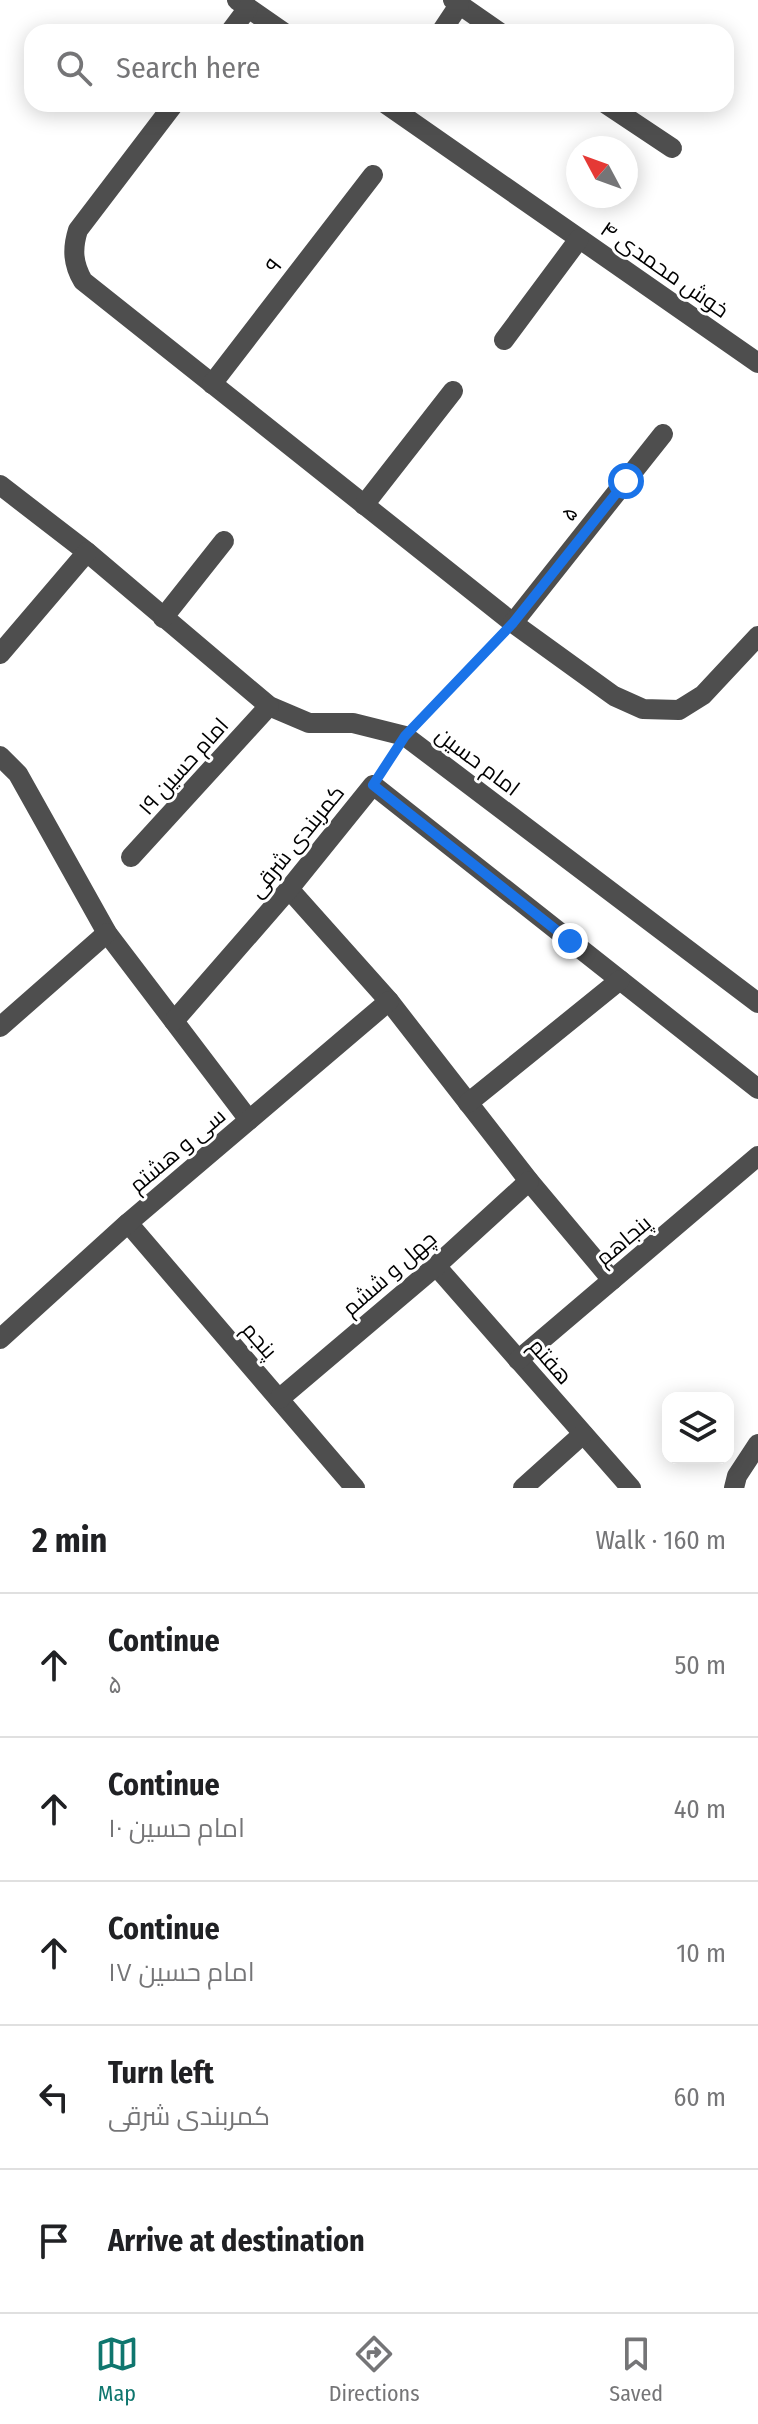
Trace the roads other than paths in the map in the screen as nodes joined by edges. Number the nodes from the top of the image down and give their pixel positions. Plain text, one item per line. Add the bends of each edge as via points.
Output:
1 (456, 2) edge
2 (242, 4) edge
3 (233, 24) edge
4 (271, 24) edge
5 (445, 24) edge
6 (488, 24) edge
7 (168, 112) edge
8 (400, 112) edge
9 (618, 112) edge
10 (672, 148) dead end
11 (373, 175) dead end
12 (579, 239) junction
13 (504, 340) dead end
14 (758, 363) edge
15 (212, 384) junction
16 (453, 391) dead end
17 (663, 434) dead end
18 (0, 485) edge
19 (364, 505) junction
20 (224, 541) dead end
21 (87, 552) junction
22 (163, 618) junction
23 (513, 623) junction
24 (758, 638) edge
25 (0, 654) edge
26 (269, 706) junction
27 (0, 756) edge
28 (131, 857) dead end
29 (289, 889) junction
30 (107, 933) junction
31 (620, 980) junction
32 (389, 1001) junction
33 (758, 1003) edge
34 (174, 1021) junction
35 (0, 1027) edge
36 (758, 1089) edge
37 (468, 1103) junction
38 (249, 1120) junction
39 (758, 1156) edge
40 (529, 1181) junction
41 (128, 1223) junction
42 (436, 1266) junction
43 (612, 1280) junction
44 (0, 1339) edge
45 (518, 1360) junction
46 (279, 1399) junction
47 (583, 1434) junction
48 (758, 1444) edge
49 (355, 1488) edge
50 (523, 1488) edge
51 (631, 1488) edge
52 (734, 1488) edge

1 - 5 street
1 - 6 street
2 - 3 street
2 - 4 street
7 - 15 street via 78,230 73,253 83,281
8 - 12 street, خوش محمدی ۴
9 - 10 street
11 - 15 street, ۹
12 - 13 street
12 - 14 street, خوش محمدی ۴
15 - 19 street
16 - 19 street
17 - 23 street, ۵
18 - 21 street, امام حسین
19 - 23 street
20 - 22 street
21 - 22 street, امام حسین
21 - 25 street
22 - 26 street, امام حسین
23 - 24 street via 614,696 643,709 679,710 703,695
26 - 28 street, امام حسین ۱۹
26 - 33 street, امام حسین via 309,723 353,723 405,736
27 - 30 street via 18,774
29 - 31 street, کمربندی شرقی via 373,785
29 - 32 street
29 - 34 street, کمربندی شرقی
30 - 34 street
30 - 35 street
31 - 36 street, کمربندی شرقی
31 - 37 street
32 - 37 street
32 - 38 street, سی و هشتم
34 - 38 street
37 - 40 street
38 - 41 street, سی و هشتم
39 - 43 street, پنجاهم
40 - 42 street, چهل و ششم
40 - 43 street
41 - 44 street, سی و هشتم
41 - 46 street, پنجم
42 - 45 street, هفتم
42 - 46 street, چهل و ششم
43 - 45 street, پنجاهم
45 - 47 street, هفتم
46 - 49 street, پنجم
47 - 50 street
47 - 51 street, هفتم
48 - 52 street

